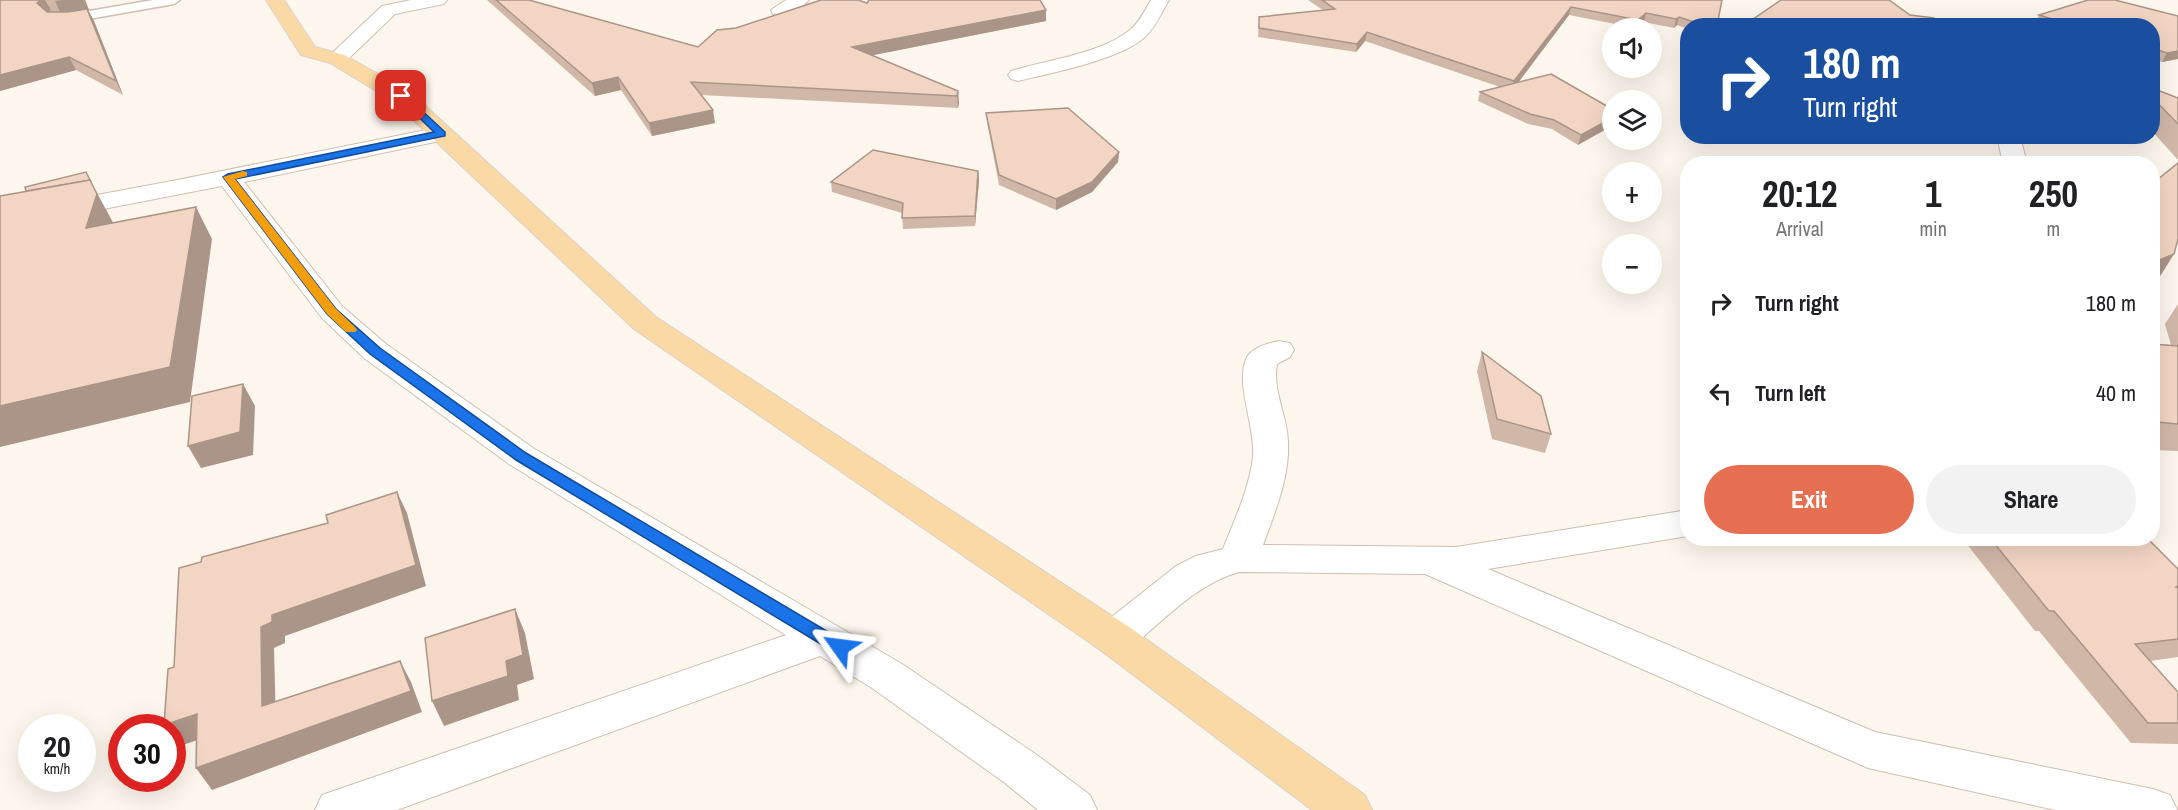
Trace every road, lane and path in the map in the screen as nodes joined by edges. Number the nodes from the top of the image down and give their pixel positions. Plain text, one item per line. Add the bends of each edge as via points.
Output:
1 (174, 0) edge
2 (275, 0) edge
3 (438, 0) edge
4 (800, 0) edge
5 (1160, 0) edge
6 (780, 10) dead end
7 (52, 16) edge
8 (337, 59) junction
9 (1018, 75) dead end
10 (441, 134) junction
11 (228, 177) junction
12 (0, 221) edge
13 (1279, 350) dead end
14 (1680, 523) edge
15 (1239, 558) junction
16 (1433, 562) junction
17 (825, 638) junction
18 (1114, 638) junction
19 (339, 810) edge
20 (1073, 810) edge
21 (1348, 810) edge
22 (2153, 810) edge

1 - 7 lane via 73,19
2 - 8 main road via 309,51
3 - 8 street via 389,10
4 - 6 street
5 - 9 street via 1135,36 1109,48
8 - 10 main road via 401,96
10 - 11 street
10 - 18 main road via 645,322
11 - 12 street
11 - 17 street via 332,312 375,351 521,456
13 - 15 street via 1262,359 1258,373 1271,441 1269,475
14 - 16 street via 1481,558
15 - 16 street
15 - 18 street via 1190,576
16 - 22 street via 1868,749
17 - 19 street
17 - 20 street via 887,676
18 - 21 main road

